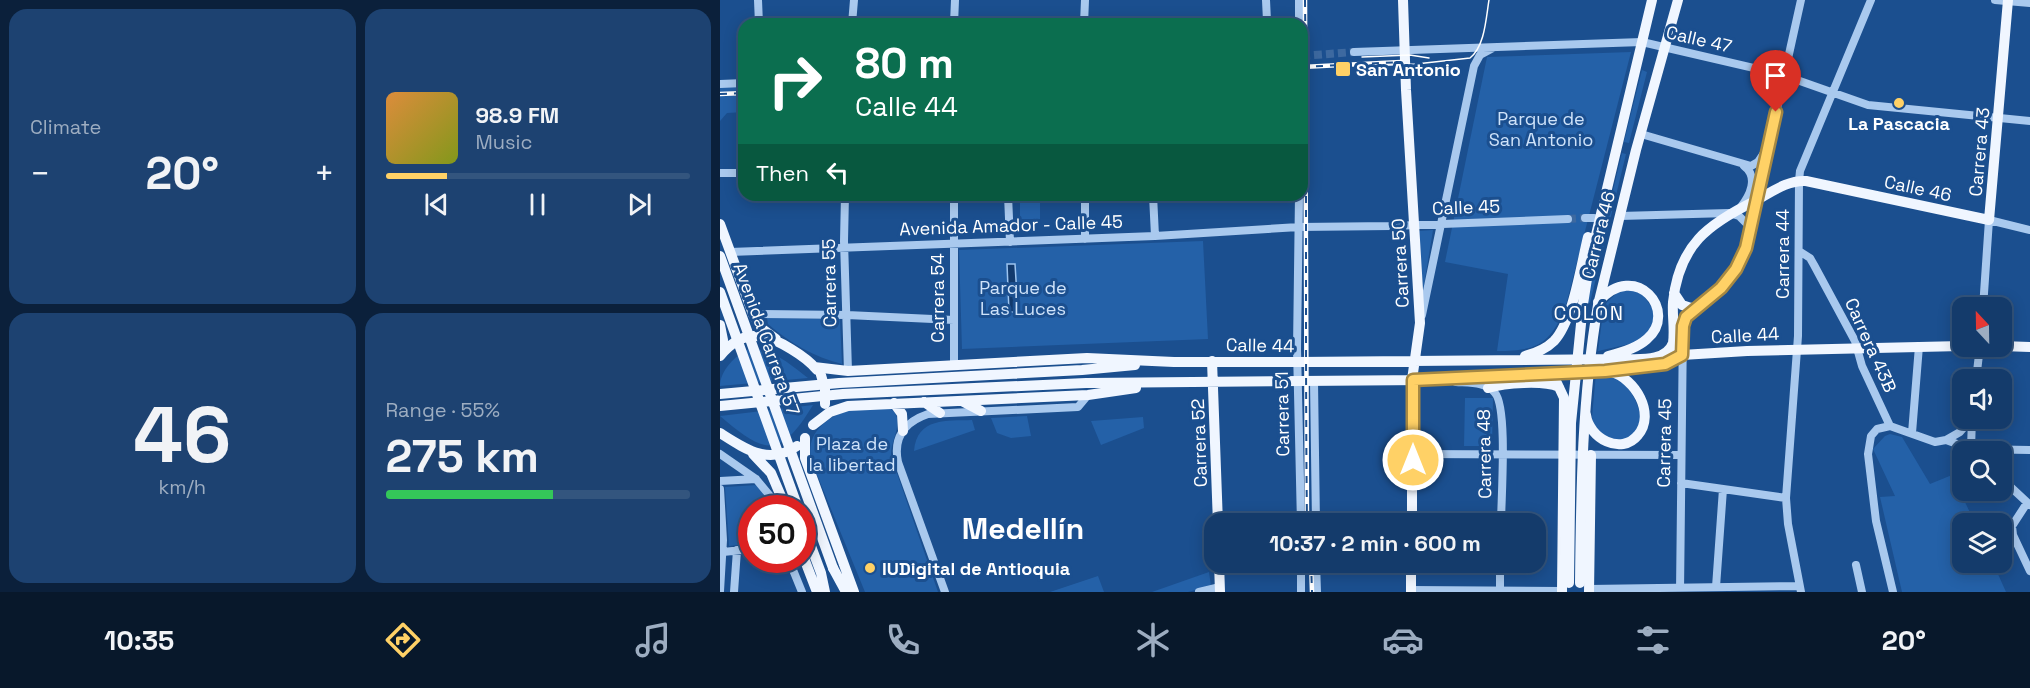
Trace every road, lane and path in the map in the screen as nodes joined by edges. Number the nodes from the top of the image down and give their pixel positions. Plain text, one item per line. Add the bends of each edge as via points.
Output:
1 (758, 0) edge
2 (854, 0) edge
3 (955, 0) edge
4 (1084, 0) edge
5 (1266, 0) edge
6 (1299, 0) edge
7 (1403, 0) edge
8 (1652, 0) edge
9 (1678, 0) edge
10 (1800, 0) edge
11 (1871, 0) edge
12 (1995, 0) edge
13 (2008, 1) edge
14 (2030, 3) edge
15 (759, 18) edge
16 (852, 18) edge
17 (954, 18) edge
18 (1084, 18) edge
19 (1267, 18) edge
20 (1299, 18) edge
21 (1642, 42) junction
22 (1493, 47) junction
23 (1665, 47) junction
24 (1404, 50) junction
25 (1354, 52) tunnel mouth
26 (1784, 76) junction
27 (738, 83) edge
28 (720, 84) edge
29 (1833, 93) junction
30 (1999, 118) junction
31 (2030, 121) edge
32 (1641, 134) junction
33 (1769, 142) junction
34 (1616, 145) junction
35 (1741, 164) junction
36 (720, 173) edge
37 (738, 173) edge
38 (1799, 181) junction
39 (1756, 200) junction
40 (845, 201) edge
41 (954, 201) edge
42 (1008, 201) edge
43 (1085, 201) edge
44 (1153, 201) edge
45 (1298, 201) edge
46 (1734, 211) junction
47 (1620, 216) junction
48 (1568, 219) tunnel mouth
49 (1989, 220) junction
50 (720, 224) edge
51 (1442, 224) junction
52 (1414, 225) junction
53 (1750, 227) junction
54 (1296, 228) junction
55 (2030, 230) edge
56 (1155, 236) junction
57 (1085, 239) junction
58 (1010, 242) junction
59 (954, 244) junction
60 (845, 248) junction
61 (1799, 250) junction
62 (725, 254) edge
63 (720, 292) edge
64 (1674, 292) junction
65 (1984, 297) edge
66 (1598, 304) junction
67 (1698, 307) junction
68 (753, 314) junction
69 (847, 315) junction
70 (954, 320) junction
71 (1420, 323) junction
72 (720, 325) edge
73 (776, 339) junction
74 (1919, 346) junction
75 (1952, 346) edge
76 (2012, 346) edge
77 (2030, 347) edge
78 (1857, 348) junction
79 (1797, 349) junction
80 (1682, 355) junction
81 (720, 356) edge
82 (1511, 359) junction
83 (1599, 359) junction
84 (1212, 361) junction
85 (1414, 361) junction
86 (1174, 362) junction
87 (1298, 362) junction
88 (954, 365) junction
89 (818, 371) junction
90 (848, 371) junction
91 (1605, 371) junction
92 (1540, 373) junction
93 (1413, 380) junction
94 (1425, 380) junction
95 (1213, 381) junction
96 (1314, 381) junction
97 (1299, 382) junction
98 (1176, 383) junction
99 (1488, 388) junction
100 (1561, 388) junction
101 (720, 394) edge
102 (1088, 395) junction
103 (962, 400) junction
104 (924, 402) junction
105 (894, 403) junction
106 (720, 406) edge
107 (981, 411) junction
108 (940, 413) junction
109 (1585, 414) junction
110 (813, 425) junction
111 (1890, 426) junction
112 (1963, 429) edge
113 (903, 431) junction
114 (720, 433) edge
115 (1912, 433) junction
116 (805, 438) junction
117 (1946, 440) junction
118 (1952, 442) edge
119 (2012, 450) edge
120 (2030, 450) edge
121 (750, 452) junction
122 (720, 454) edge
123 (1413, 454) junction
124 (1502, 454) junction
125 (1563, 455) junction
126 (1591, 455) junction
127 (1681, 455) junction
128 (756, 479) junction
129 (720, 481) edge
130 (1681, 483) junction
131 (2012, 488) edge
132 (720, 489) edge
133 (1722, 489) junction
134 (769, 495) edge
135 (780, 495) edge
136 (793, 495) edge
137 (1786, 498) junction
138 (2029, 504) edge
139 (1218, 513) edge
140 (1301, 513) edge
141 (1316, 513) edge
142 (1412, 513) edge
143 (1501, 513) edge
144 (737, 550) joint
145 (723, 552) junction
146 (816, 560) edge
147 (1856, 566) dead end
148 (2030, 571) edge
149 (794, 573) edge
150 (810, 573) edge
151 (1219, 573) edge
152 (1301, 573) edge
153 (1316, 573) edge
154 (1411, 573) edge
155 (1500, 573) edge
156 (1716, 588) junction
157 (1575, 589) edge
158 (1800, 589) edge
159 (1220, 590) edge
160 (1680, 590) edge
161 (1752, 590) edge
162 (720, 591) edge
163 (1411, 591) edge
164 (1500, 591) edge
165 (734, 592) edge
166 (802, 592) edge
167 (817, 592) edge
168 (825, 592) edge
169 (846, 592) edge
170 (854, 592) edge
171 (945, 592) edge
172 (1199, 592) edge
173 (1301, 592) edge
174 (1317, 592) edge
175 (1862, 592) edge
176 (1893, 592) edge

1 - 15 street
2 - 16 street
3 - 17 street
4 - 18 street
5 - 19 street
6 - 20 street
7 - 24 main road, Carrera 50
8 - 21 main road, Carrera 46
9 - 23 main road, Carrera 46
10 - 26 street, Carrera 45
11 - 29 street, Carrera 44
12 - 13 street
13 - 14 street
13 - 30 main road, Carrera 43
21 - 22 street, Calle 47
21 - 23 street, Calle 47
21 - 34 main road, Carrera 46
22 - 24 street, Calle 47
22 - 51 street via 1480,55 1474,66
23 - 26 street, Calle 47
23 - 32 main road, Carrera 46
24 - 25 street, Calle 47
24 - 52 main road, Carrera 50
26 - 29 street, Calle 47
26 - 33 street, Carrera 45
27 - 28 street
29 - 30 street, Calle 47 via 1878,106
29 - 38 street, Carrera 44
30 - 31 street, Calle 47
30 - 49 main road, Carrera 43
32 - 35 street
32 - 47 main road, Carrera 46
33 - 35 street via 1755,165
33 - 39 street, Carrera 45
34 - 82 main road, Carrera 46 via 1589,218 1567,318 1547,347
34 - 157 main road, Carrera 46, bridge via 1590,260 1571,423
35 - 46 street via 1751,171 1752,179 1748,195
36 - 37 street
38 - 39 main road
38 - 49 main road, Calle 46
38 - 61 street, Carrera 44
39 - 46 main road
39 - 53 street, Carrera 45
40 - 60 street, Carrera 55
41 - 59 street, Carrera 54
42 - 58 street
43 - 57 street
44 - 56 street
45 - 54 street, Carrera 51
46 - 47 street
46 - 53 street
46 - 64 main road via 1694,244
47 - 66 main road, Carrera 46
48 - 51 street, Calle 45
49 - 55 street, Calle 46
49 - 65 street, Carrera 43
50 - 62 main road, Avenida Carrera 57
51 - 52 street, Calle 45
51 - 71 street
52 - 54 street, Calle 45
52 - 71 main road, Carrera 50
53 - 67 street, Carrera 45 via 1736,269
54 - 56 street, Avenida Amador - Calle 45
54 - 87 street, Carrera 51
56 - 57 street, Avenida Amador - Calle 45
57 - 58 street, Avenida Amador - Calle 45
58 - 59 street, Avenida Amador - Calle 45
59 - 60 street, Avenida Amador - Calle 45
59 - 70 street, Carrera 54
60 - 62 street, Avenida Amador - Calle 45
60 - 69 street, Carrera 55
61 - 78 street, Carrera 43B via 1810,258
61 - 79 street, Carrera 44
62 - 68 main road, Avenida Carrera 57
62 - 169 main road, Avenida Carrera 57, bridge via 833,568
63 - 136 main road, Avenida Carrera 57, bridge
64 - 67 main road via 1682,306
64 - 83 main road, Calle 44 via 1673,340 1669,351 1652,358
66 - 83 main road via 1612,289 1635,286 1653,298 1658,319 1653,334 1645,341
66 - 109 main road, Carrera 46, bridge
67 - 80 street, Carrera 45 via 1684,322
68 - 69 street
68 - 73 main road, Avenida Carrera 57 via 761,328
69 - 70 street
69 - 90 street, Carrera 55
70 - 88 street, Carrera 54
71 - 85 main road, Carrera 50
72 - 81 main road
73 - 81 main road via 747,337 731,344
73 - 89 main road, Avenida Carrera 57
74 - 75 main road, Calle 44
74 - 78 main road, Calle 44
74 - 115 street
76 - 77 main road
78 - 79 main road, Calle 44
78 - 111 street, Carrera 43B
79 - 80 main road, Calle 44
79 - 137 street, Carrera 44
80 - 91 main road, Calle 44 via 1665,364
80 - 127 street, Carrera 45
82 - 83 main road, Calle 44
82 - 85 main road, Calle 44
84 - 86 main road, Calle 44
84 - 87 main road, Calle 44
84 - 95 main road, Carrera 52
85 - 87 main road, Calle 44
85 - 93 main road, Carrera 50
86 - 88 main road, Calle 44 via 1087,358
86 - 101 main road, Calle 44
87 - 97 street, Carrera 51
88 - 90 main road, Calle 44
89 - 90 main road, Calle 44
89 - 110 main road, bridge via 825,389 825,404
91 - 92 main road, Calle 44
91 - 109 main road via 1632,384 1641,399 1643,427 1633,439 1617,444 1602,440 1590,429
92 - 94 main road, Calle 44
92 - 100 main road
93 - 94 main road, Calle 44
93 - 96 main road, Calle 44
93 - 123 main road, Carrera 50
94 - 99 street, Calle 44 via 1481,384
95 - 97 main road, Calle 44
95 - 98 main road, Calle 44
95 - 139 main road, Carrera 52
96 - 97 main road, Calle 44
96 - 141 street, Carrera 51
97 - 140 street, Carrera 51
98 - 102 main road, Calle 44
98 - 106 main road, Calle 44 via 959,388
99 - 100 main road via 1547,384
99 - 124 street, Carrera 48 via 1499,399
100 - 125 main road
102 - 103 main road, Calle 44
102 - 107 street, Calle 44 via 1078,406
103 - 104 main road, Calle 44
103 - 107 main road
104 - 105 main road, Calle 44
104 - 108 main road
105 - 110 main road, Calle 44 via 841,407
105 - 113 main road via 902,414
107 - 108 street, Calle 44
108 - 113 street, Calle 44 via 921,416
109 - 157 main road, Carrera 46, bridge
110 - 116 main road
111 - 115 street
111 - 176 street via 1877,429 1871,436 1868,454 1876,521
112 - 117 street
113 - 171 street via 896,448 898,462
114 - 121 main road
115 - 117 street via 1935,442
116 - 121 main road via 795,448 776,456
116 - 170 main road via 807,462
117 - 118 street
119 - 120 street
121 - 135 main road via 771,473
122 - 128 street
123 - 124 street
123 - 142 main road, Carrera 50
124 - 125 street
124 - 143 street, Carrera 48
125 - 126 street
125 - 157 main road
126 - 127 street
126 - 157 main road
127 - 130 street, Carrera 45
128 - 129 street
128 - 134 street
130 - 133 street
130 - 160 street, Carrera 45
131 - 138 street
132 - 145 street
133 - 137 street
133 - 156 street
137 - 158 street, Carrera 44
138 - 148 street via 2012,525
144 - 145 street
144 - 165 street
145 - 162 street
146 - 168 main road
147 - 175 street
149 - 166 street
150 - 167 main road
151 - 159 main road
152 - 173 street
153 - 174 street
154 - 163 main road
155 - 164 street
156 - 160 street
156 - 161 street
157 - 160 street
157 - 164 street
158 - 161 street
159 - 172 street
163 - 164 street

